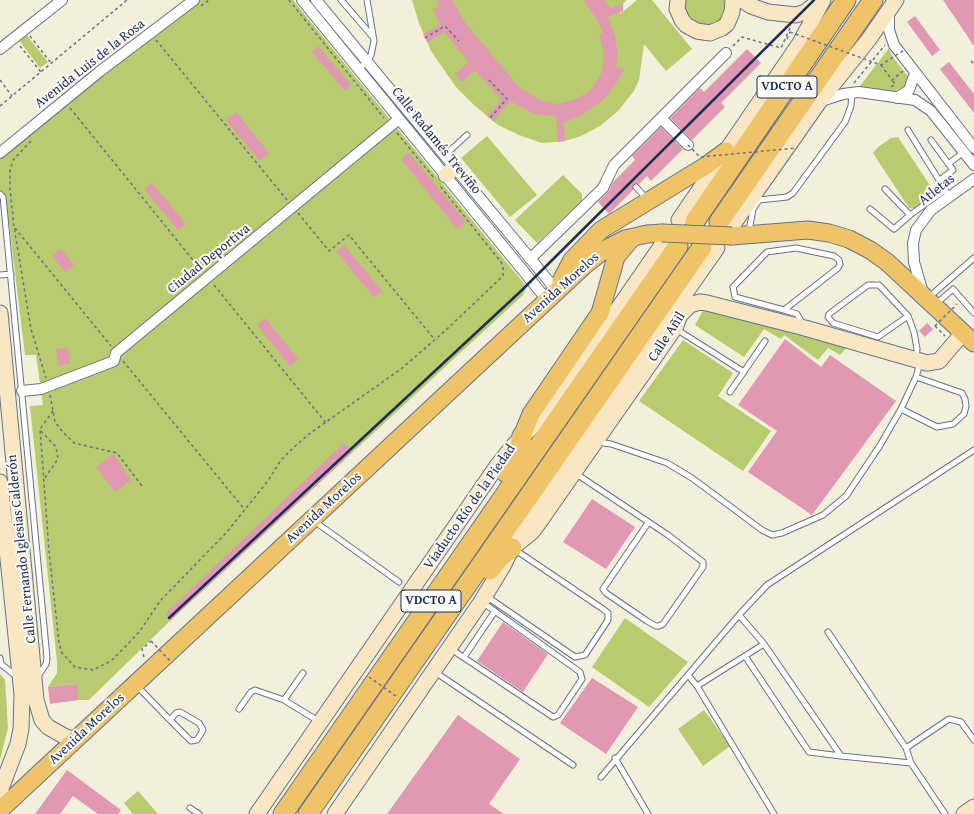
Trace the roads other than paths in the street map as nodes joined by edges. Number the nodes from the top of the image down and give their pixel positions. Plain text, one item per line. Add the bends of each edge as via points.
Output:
1 (62, 0) edge
2 (302, 0) edge
3 (316, 0) edge
4 (340, 0) edge
5 (367, 0) edge
6 (678, 0) edge
7 (733, 0) edge
8 (742, 0) edge
9 (822, 0) edge
10 (846, 0) edge
11 (873, 0) edge
12 (196, 4) edge
13 (893, 4) edge
14 (374, 37) junction
15 (0, 49) edge
16 (726, 53) road end
17 (367, 62) junction
18 (358, 69) junction
19 (910, 71) junction
20 (853, 88) junction
21 (897, 98) junction
22 (820, 102) junction
23 (661, 118) junction
24 (399, 119) junction
25 (908, 130) dead end
26 (467, 135) dead end
27 (931, 140) dead end
28 (688, 145) road end
29 (974, 148) edge
30 (726, 151) junction
31 (964, 152) junction
32 (1, 153) edge
33 (444, 156) junction
34 (948, 164) junction
35 (974, 165) edge
36 (450, 171) junction
37 (974, 179) edge
38 (940, 180) junction
39 (636, 187) dead end
40 (885, 189) dead end
41 (0, 194) edge
42 (947, 194) junction
43 (648, 200) junction
44 (870, 209) dead end
45 (910, 214) junction
46 (687, 220) joint
47 (733, 229) junction
48 (635, 236) junction
49 (667, 241) junction
50 (709, 247) joint
51 (974, 258) edge
52 (530, 259) junction
53 (11, 274) junction
54 (0, 275) edge
55 (552, 295) junction
56 (928, 299) junction
57 (784, 310) junction
58 (0, 313) edge
59 (974, 313) edge
60 (908, 316) junction
61 (675, 328) junction
62 (805, 328) junction
63 (971, 339) edge
64 (765, 341) dead end
65 (918, 361) junction
66 (744, 372) junction
67 (916, 377) junction
68 (22, 391) junction
69 (730, 392) dead end
70 (901, 409) junction
71 (522, 436) junction
72 (595, 441) junction
73 (974, 450) edge
74 (574, 472) junction
75 (30, 474) junction
76 (15, 475) junction
77 (0, 482) edge
78 (1, 501) edge
79 (312, 519) junction
80 (648, 523) junction
81 (512, 548) junction
82 (399, 582) dead end
83 (484, 599) junction
84 (495, 611) junction
85 (739, 615) junction
86 (828, 632) dead end
87 (428, 643) junction
88 (764, 644) junction
89 (450, 649) junction
90 (397, 650) junction
91 (745, 656) junction
92 (464, 657) junction
93 (0, 658) edge
94 (434, 671) junction
95 (303, 673) dead end
96 (688, 675) junction
97 (135, 684) junction
98 (28, 686) junction
99 (698, 686) junction
100 (284, 700) junction
101 (239, 710) dead end
102 (170, 720) junction
103 (321, 722) junction
104 (76, 740) junction
105 (974, 740) edge
106 (906, 748) junction
107 (841, 756) junction
108 (616, 758) junction
109 (911, 763) junction
110 (573, 765) dead end
111 (601, 777) dead end
112 (0, 791) edge
113 (974, 807) edge
114 (190, 808) dead end
115 (0, 810) edge
116 (199, 814) edge
117 (257, 814) edge
118 (283, 814) edge
119 (308, 814) edge
120 (336, 814) edge
121 (648, 814) edge
122 (774, 814) edge
123 (945, 814) edge
124 (964, 814) edge

1 - 15 street
2 - 18 street, Calle Radamés Treviño
3 - 17 street, Calle Radamés Treviño
4 - 14 lane
5 - 14 lane
6 - 7 main road via 677,9 686,25 697,31 710,32 727,24
8 - 9 main road via 768,12 796,15
9 - 30 main road via 800,43
10 - 46 highway, VDCTO A
11 - 47 highway, VDCTO A
12 - 32 street, Avenida Luis de la Rosa via 99,72
13 - 19 street via 888,24 891,38
13 - 22 main road
14 - 17 lane via 372,53
16 - 23 street
17 - 18 lane
17 - 33 street, Calle Radamés Treviño
18 - 24 street, Calle Radamés Treviño
19 - 21 street via 914,81 909,90
19 - 29 street
20 - 21 street
20 - 22 street
20 - 47 lane via 851,106 845,122 793,193 787,197 759,200
21 - 31 street via 908,98 926,106
22 - 47 main road
23 - 28 street
23 - 52 street via 614,165 603,188
24 - 36 street, Calle Radamés Treviño
24 - 68 street, Ciudad Deportiva via 116,353 114,361 41,389
25 - 38 lane
26 - 33 lane
27 - 34 lane
30 - 43 main road
30 - 46 main road
31 - 34 lane
31 - 35 street
33 - 36 street, Calle Radamés Treviño
34 - 38 lane via 953,170
36 - 52 street, Calle Radamés Treviño
36 - 55 street, Calle Radamés Treviño
37 - 42 street, Atletas
38 - 42 lane
39 - 43 lane
40 - 45 lane
41 - 53 lane via 3,198
42 - 45 lane
42 - 56 street, Atletas via 916,230 913,243 914,262
43 - 55 main road via 612,222 585,244 572,260
44 - 45 lane via 894,230
47 - 49 main road, Calle Añil, bridge
47 - 56 main road, Calle Añil via 808,230 849,239 879,255
48 - 49 main road, Avenida Morelos
48 - 55 main road, Avenida Morelos via 604,250
48 - 71 main road via 616,257 600,313 531,414
49 - 71 main road, Viaducto Río de la Piedad via 545,414
49 - 90 highway, Viaducto Río de la Piedad / VDCTO A
50 - 81 main road via 522,527
50 - 87 highway, VDCTO A
51 - 56 lane
52 - 55 street, Calle Radamés Treviño
53 - 54 lane
53 - 68 lane
55 - 79 main road, Avenida Morelos
56 - 59 lane via 953,289
56 - 63 main road, Calle Añil
57 - 57 lane via 735,297 733,287 767,252 804,248 834,256 839,260 838,268
57 - 62 lane via 797,314
58 - 76 main road, Calle Fernando Iglesias Calderón
60 - 60 lane via 883,288 872,284 828,317 833,323 878,337
60 - 65 lane via 914,332
61 - 62 main road, Calle Añil via 686,308 700,302
61 - 66 lane
61 - 72 main road, Calle Añil
62 - 65 main road, Calle Añil
63 - 65 main road, Calle Añil via 938,361
64 - 66 lane
65 - 67 lane
66 - 69 lane
67 - 70 lane
67 - 70 lane via 962,393 966,406 964,414 953,424 936,427
68 - 75 lane
70 - 72 lane via 846,496 824,515 772,535 692,478 667,464 611,444
71 - 90 highway via 517,455 433,580
71 - 103 main road, Viaducto Río de la Piedad via 497,466
72 - 74 main road, Calle Añil
73 - 85 lane via 767,585
74 - 80 lane
74 - 81 main road, Calle Añil via 532,532
75 - 76 lane
75 - 98 lane via 48,658
76 - 98 main road, Calle Fernando Iglesias Calderón
77 - 78 main road, Calle Fernando Iglesias Calderón
78 - 98 main road, Calle Fernando Iglesias Calderón
79 - 82 lane
79 - 97 main road, Avenida Morelos
80 - 80 lane via 700,558 704,567 660,626 647,621 603,589
81 - 83 main road
81 - 83 lane via 604,609 608,614 608,620 585,655 575,657
81 - 87 highway via 501,556 445,627
83 - 84 lane
83 - 89 main road
84 - 92 lane
84 - 92 lane via 582,674 582,679 558,715 550,716
85 - 88 lane
85 - 96 lane
86 - 106 lane
87 - 119 highway, VDCTO A
88 - 91 lane
88 - 107 lane
89 - 92 lane
89 - 94 main road
90 - 118 highway, Viaducto Río de la Piedad / VDCTO A
91 - 99 lane
91 - 107 lane via 809,752
93 - 98 lane via 1,664
94 - 110 lane
94 - 120 main road
95 - 100 lane
96 - 99 lane
96 - 108 lane
97 - 102 lane
97 - 104 main road, Avenida Morelos
98 - 104 main road, Calle Fernando Iglesias Calderón via 48,727 60,735
98 - 112 main road, Calle Fernando Iglesias Calderón via 18,744
99 - 122 lane
100 - 101 lane via 255,690
100 - 103 lane
102 - 102 lane via 180,712 199,723 203,730 197,740 191,741
103 - 117 main road, Viaducto Río de la Piedad
104 - 115 main road, Avenida Morelos
105 - 106 lane via 961,722 950,719
106 - 109 lane
107 - 109 lane
108 - 111 lane
108 - 121 lane
109 - 123 lane
113 - 124 main road
114 - 116 lane

